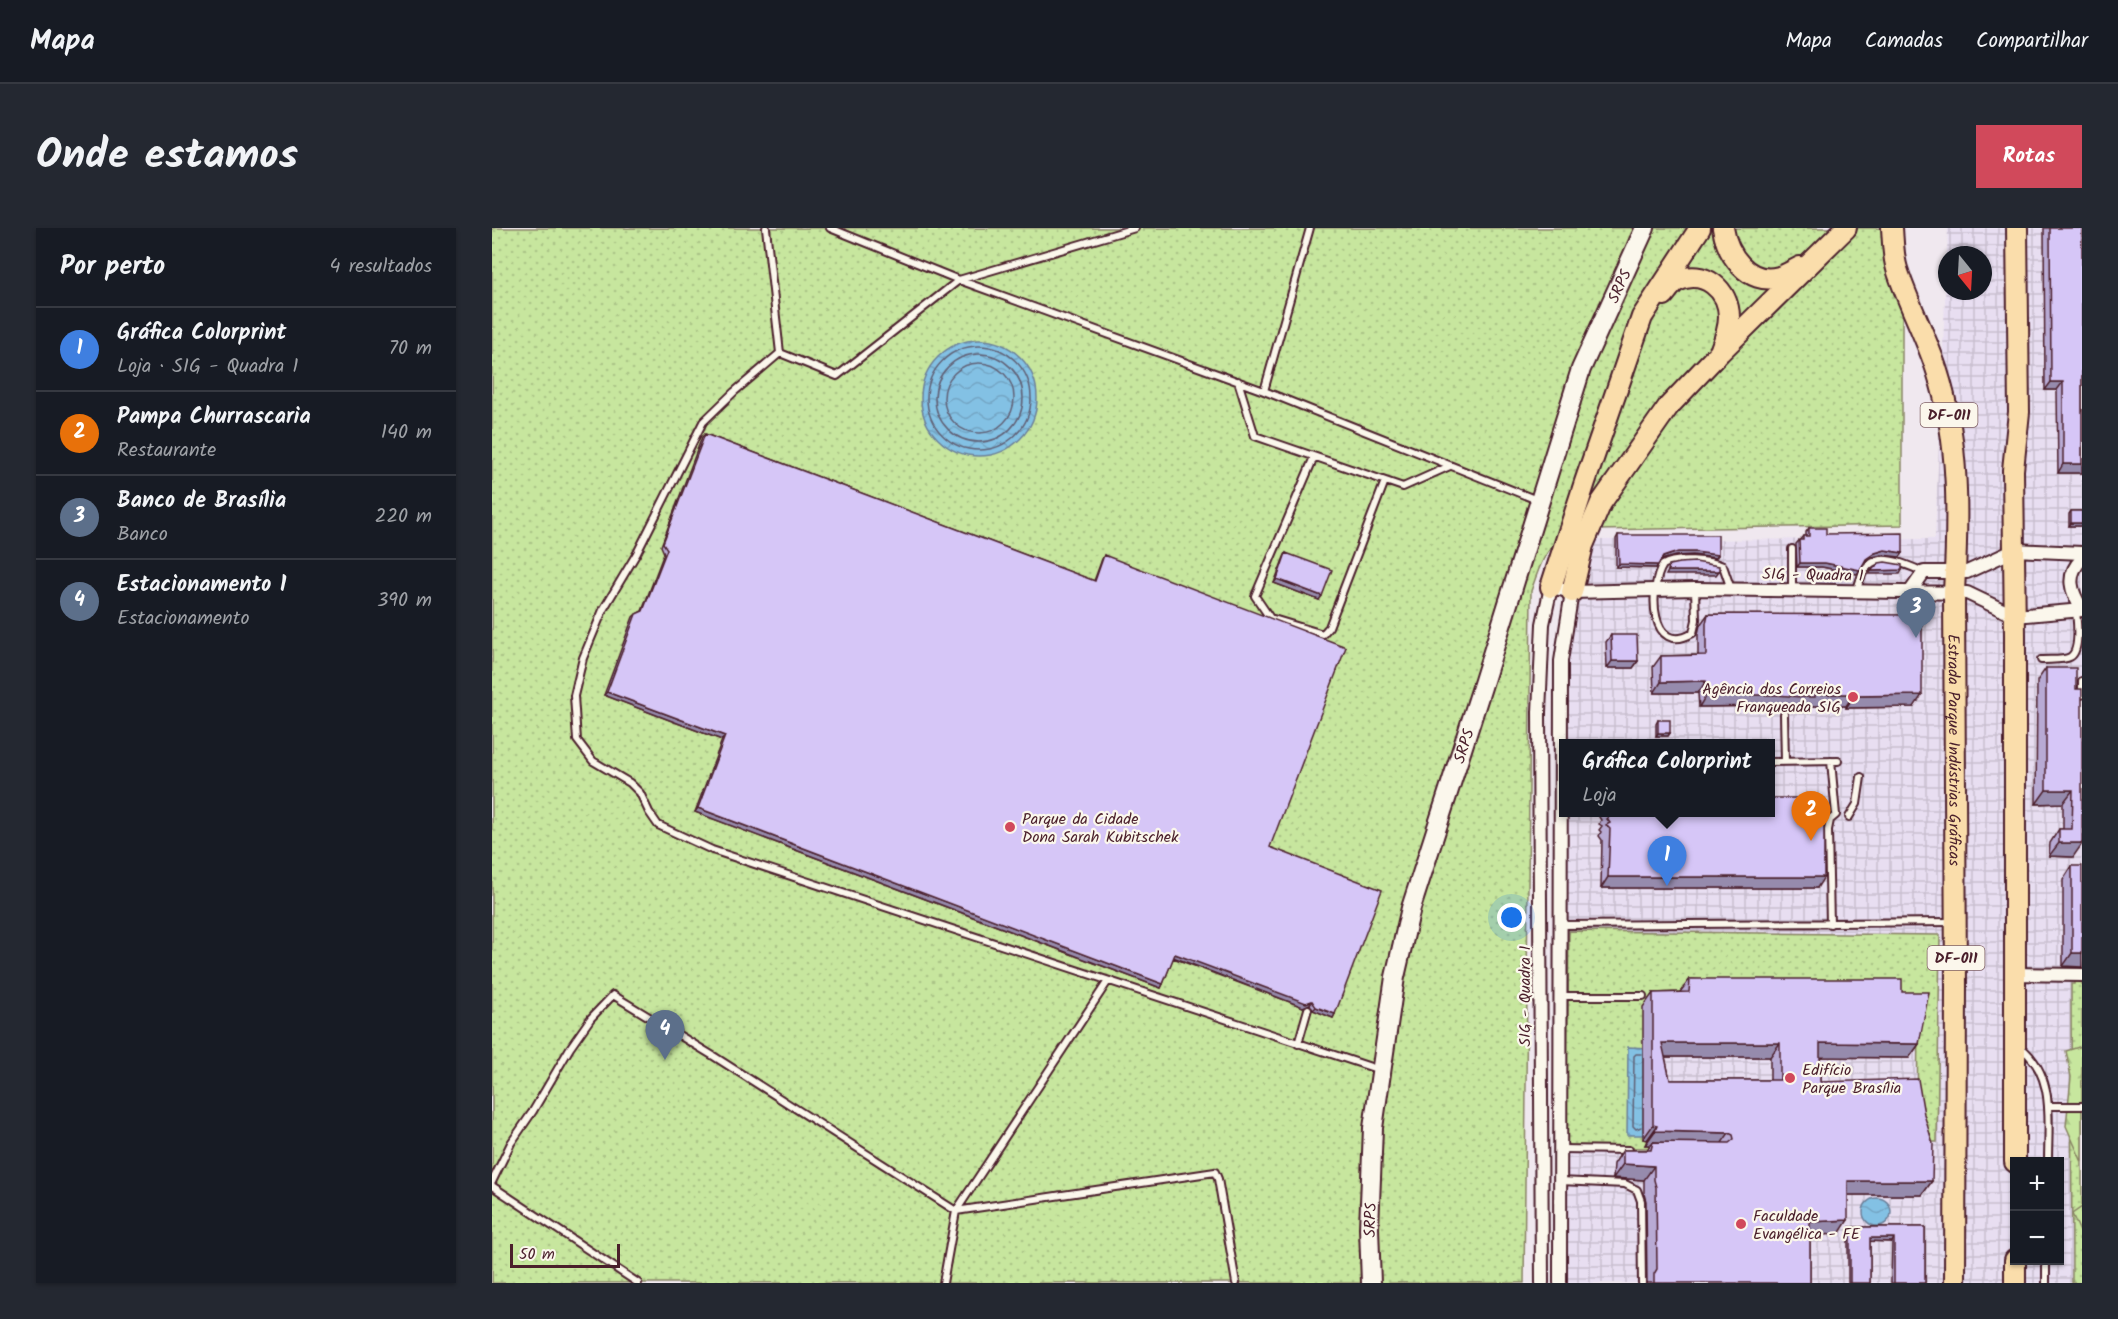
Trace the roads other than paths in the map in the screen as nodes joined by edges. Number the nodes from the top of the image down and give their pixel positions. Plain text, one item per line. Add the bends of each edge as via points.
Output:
1 (766, 228) edge
2 (830, 228) edge
3 (1135, 228) edge
4 (1310, 228) edge
5 (1645, 228) edge
6 (1700, 228) edge
7 (1723, 228) edge
8 (1846, 228) edge
9 (1892, 228) edge
10 (2017, 228) edge
11 (1811, 262) junction
12 (959, 280) junction
13 (1642, 317) junction
14 (1720, 352) junction
15 (780, 353) junction
16 (1238, 381) junction
17 (1264, 390) junction
18 (1314, 457) junction
19 (1450, 466) junction
20 (1385, 481) junction
21 (1540, 501) junction
22 (1792, 549) dead end
23 (2015, 550) junction
24 (2082, 553) edge
25 (2082, 559) edge
26 (1956, 571) junction
27 (1924, 572) junction
28 (1551, 587) junction
29 (1695, 588) junction
30 (1731, 589) junction
31 (1655, 590) junction
32 (1792, 590) junction
33 (1857, 591) junction
34 (1572, 592) junction
35 (1910, 592) junction
36 (1961, 592) junction
37 (2080, 610) edge
38 (2014, 616) junction
39 (2041, 660) dead end
40 (2082, 681) edge
41 (2082, 705) edge
42 (1784, 714) dead end
43 (1563, 739) edge
44 (1775, 762) edge
45 (1785, 762) junction
46 (1861, 777) dead end
47 (1562, 817) edge
48 (1849, 817) dead end
49 (1956, 922) junction
50 (1830, 924) junction
51 (1561, 925) junction
52 (2015, 974) junction
53 (2082, 975) edge
54 (1108, 981) junction
55 (1561, 996) junction
56 (1643, 996) dead end
57 (1308, 1009) dead end
58 (2015, 1042) junction
59 (1298, 1044) junction
60 (1380, 1070) junction
61 (2049, 1106) junction
62 (2082, 1106) edge
63 (1561, 1149) junction
64 (1640, 1150) edge
65 (2015, 1157) edge
66 (2048, 1157) edge
67 (1559, 1181) junction
68 (492, 1184) edge
69 (956, 1211) junction
70 (2015, 1265) edge
71 (2046, 1265) edge
72 (638, 1283) edge
73 (943, 1283) edge
74 (1236, 1283) edge
75 (1371, 1283) edge
76 (1542, 1283) edge
77 (1560, 1283) edge
78 (1642, 1283) edge
79 (1955, 1283) edge
80 (2015, 1283) edge
81 (2046, 1283) edge

1 - 15 lane
2 - 12 lane
3 - 12 lane
4 - 17 lane
5 - 21 main road, SRPS via 1581,369
6 - 13 main road
7 - 11 main road via 1725,242 1748,272 1779,277
8 - 11 main road
9 - 26 main road, Estrada Parque Indústrias Gráficas / DF-011 via 1896,267 1937,370 1951,421
10 - 23 main road via 2019,412 2013,470
11 - 14 main road
12 - 15 lane via 837,376
12 - 16 lane
13 - 14 main road via 1676,282 1691,277 1704,279 1715,284 1728,305 1728,331
13 - 28 main road
14 - 34 main road via 1668,407 1601,503 1583,545
15 - 54 lane via 703,422 637,553 603,610 583,658 574,696 577,740 593,761 640,793 658,825 712,850
16 - 17 lane
16 - 18 lane via 1255,436
17 - 19 lane
18 - 20 lane
18 - 20 lane via 1255,596 1270,618 1323,634 1329,627
19 - 20 lane via 1402,487
19 - 21 lane
21 - 60 main road, SRPS via 1411,908
22 - 32 lane
23 - 24 street
23 - 26 street via 1966,572
23 - 38 main road
25 - 37 street via 2070,582
26 - 27 street
26 - 36 main road, Estrada Parque Indústrias Gráficas / DF-011
27 - 33 lane via 1893,560 1872,563 1864,567
27 - 35 street
28 - 34 street, SIG - Quadra 1
28 - 76 street, SIG - Quadra 1 via 1543,624 1539,712
29 - 30 street, SIG - Quadra 1
29 - 31 street, SIG - Quadra 1
29 - 31 lane via 1695,628 1685,638 1676,639 1659,628
30 - 31 lane via 1723,566 1712,561 1675,561 1663,565
30 - 32 street, SIG - Quadra 1
31 - 34 street, SIG - Quadra 1
32 - 33 street, SIG - Quadra 1
33 - 35 street, SIG - Quadra 1
34 - 43 street via 1562,651
35 - 36 street, SIG - Quadra 1
36 - 38 street
36 - 49 main road, Estrada Parque Indústrias Gráficas / DF-011
37 - 38 street
37 - 39 lane via 2074,652 2069,657
38 - 52 main road
40 - 41 lane
42 - 45 lane
44 - 45 lane
45 - 50 lane via 1834,761 1836,815 1828,830
46 - 48 lane via 1857,804
47 - 51 street
49 - 50 lane
49 - 79 main road, Estrada Parque Indústrias Gráficas / DF-011
50 - 51 lane
51 - 55 street
52 - 53 street
52 - 58 main road
54 - 59 lane
54 - 69 lane
55 - 56 lane
55 - 63 street
57 - 59 lane
58 - 61 lane via 2029,1053 2041,1072
58 - 65 main road
59 - 60 lane
60 - 75 main road, SRPS via 1371,1173
61 - 62 lane
61 - 66 lane
63 - 64 lane
63 - 67 street
67 - 77 street
67 - 78 lane via 1625,1184 1637,1190 1641,1202
68 - 69 lane via 511,1143 570,1048 612,995
68 - 72 lane
69 - 73 lane
69 - 74 lane via 1215,1172
70 - 80 main road
71 - 81 lane

